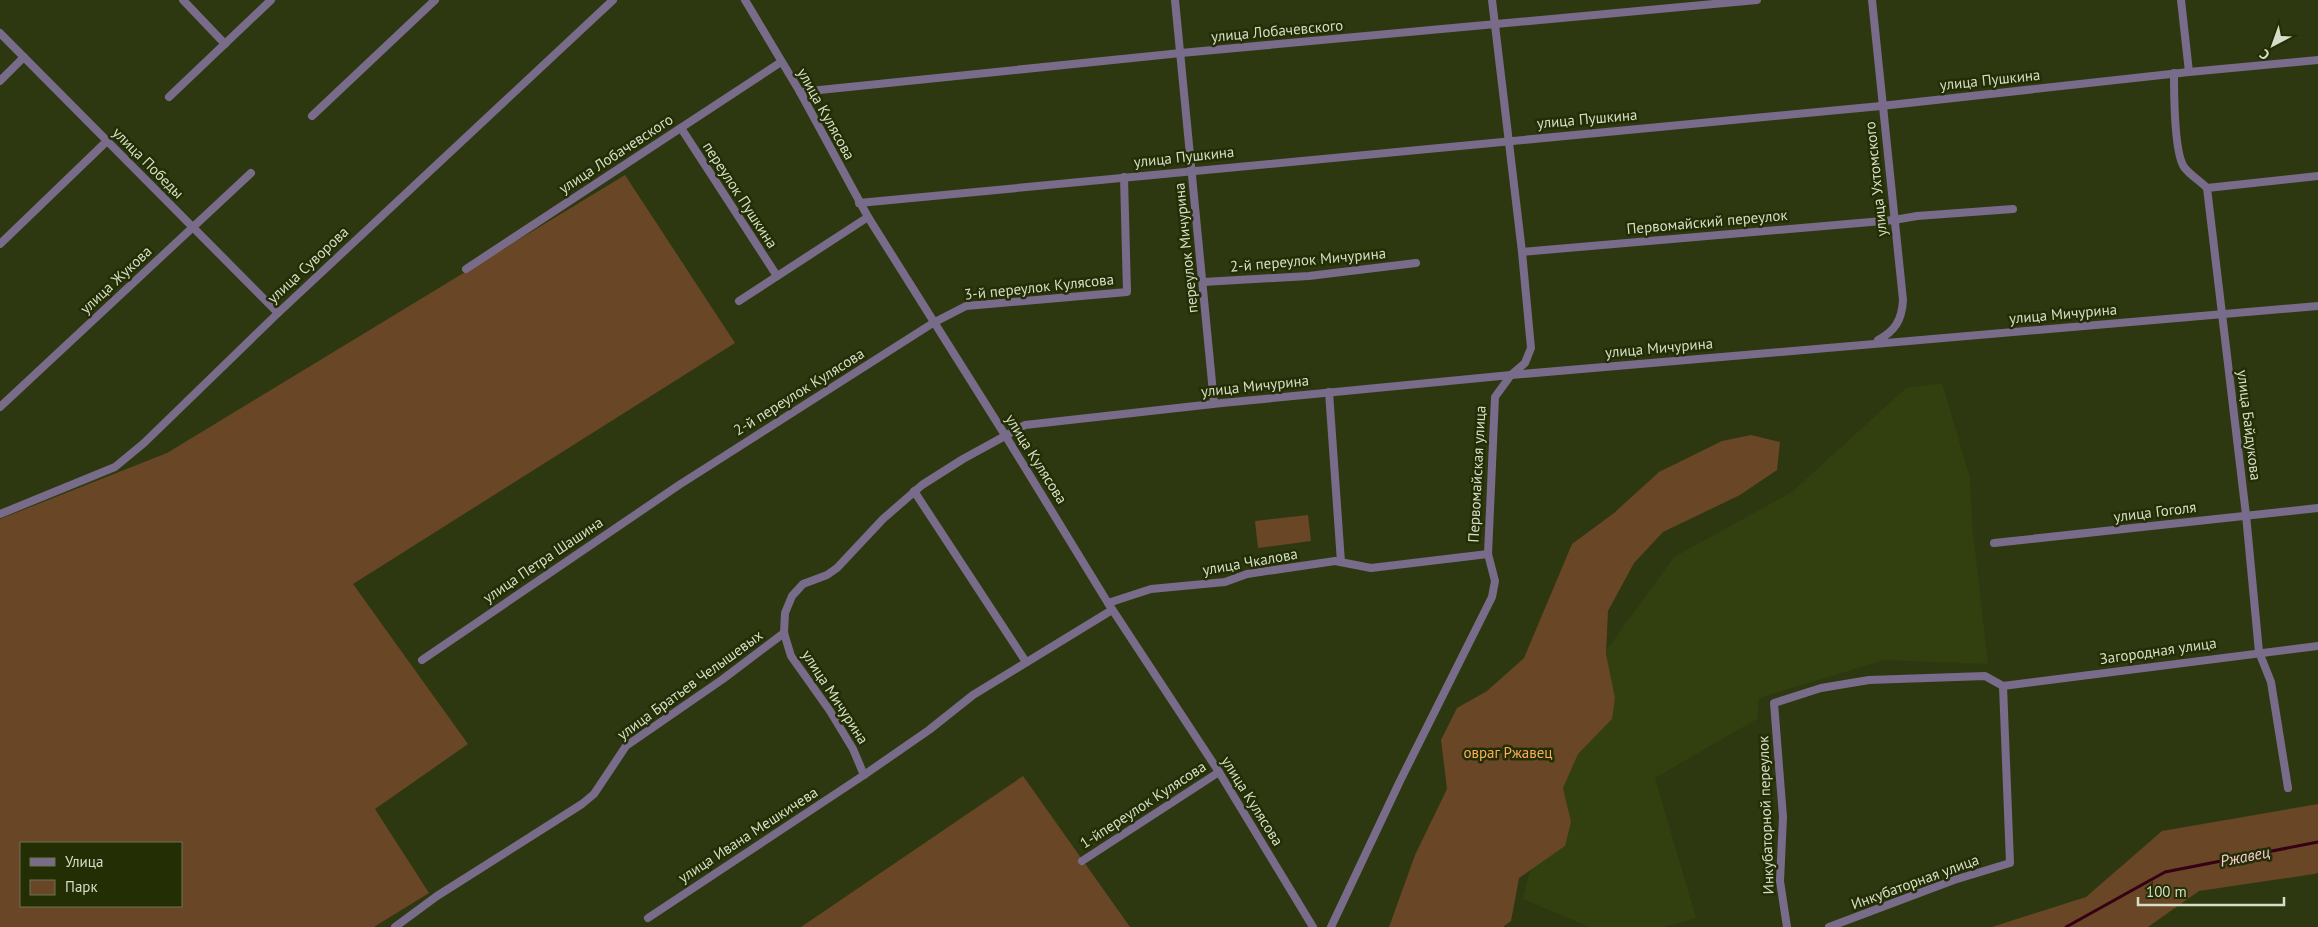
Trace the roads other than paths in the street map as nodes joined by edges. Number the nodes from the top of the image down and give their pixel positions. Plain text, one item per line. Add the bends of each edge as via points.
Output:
1 (183, 0) edge
2 (271, 0) edge
3 (435, 0) edge
4 (613, 0) edge
5 (745, 0) edge
6 (1175, 0) edge
7 (1492, 0) edge
8 (1757, 0) edge
9 (1872, 0) edge
10 (2181, 0) edge
11 (1494, 25) junction
12 (0, 32) edge
13 (225, 44) junction
14 (1180, 53) junction
15 (24, 57) junction
16 (2318, 60) edge
17 (781, 62) junction
18 (2189, 72) junction
19 (2174, 73) junction
20 (0, 81) edge
21 (800, 92) junction
22 (169, 97) dead end
23 (1881, 106) junction
24 (312, 116) dead end
25 (681, 128) junction
26 (107, 141) junction
27 (1507, 141) junction
28 (1192, 170) junction
29 (251, 172) dead end
30 (2318, 176) edge
31 (1124, 177) junction
32 (2207, 188) junction
33 (859, 203) junction
34 (2013, 209) dead end
35 (868, 217) junction
36 (1894, 220) junction
37 (193, 228) junction
38 (0, 244) edge
39 (1522, 252) junction
40 (1416, 263) dead end
41 (466, 268) dead end
42 (777, 276) junction
43 (1203, 282) junction
44 (739, 301) dead end
45 (2318, 306) edge
46 (278, 312) junction
47 (2221, 315) junction
48 (933, 323) junction
49 (1874, 343) junction
50 (1511, 375) junction
51 (1329, 392) junction
52 (1214, 403) junction
53 (0, 407) edge
54 (1005, 435) junction
55 (679, 485) joint
56 (914, 491) junction
57 (2318, 508) edge
58 (0, 514) edge
59 (2246, 515) junction
60 (1994, 543) dead end
61 (1488, 554) junction
62 (1341, 562) junction
63 (1110, 606) junction
64 (784, 633) junction
65 (2318, 646) edge
66 (2259, 652) junction
67 (422, 660) dead end
68 (1026, 662) junction
69 (2003, 686) junction
70 (1219, 772) junction
71 (864, 775) junction
72 (2288, 788) dead end
73 (1082, 861) dead end
74 (648, 918) dead end
75 (395, 927) edge
76 (1313, 927) edge
77 (1331, 927) edge
78 (1788, 927) edge
79 (1829, 927) edge

1 - 13 street
2 - 13 street
3 - 24 street
4 - 46 street, улица Суворова
5 - 17 street, улица Кулясова
6 - 14 street, переулок Мичурина
7 - 11 street, Первомайская улица
8 - 11 street, улица Лобачевского
9 - 23 street, улица Ухтомского
10 - 18 street
11 - 14 street, улица Лобачевского
11 - 27 street, Первомайская улица
12 - 15 street, улица Победы
13 - 22 street
14 - 21 street, улица Лобачевского
14 - 28 street, переулок Мичурина
15 - 20 street
15 - 26 street, улица Победы
16 - 18 street, улица Пушкина
17 - 21 street, улица Кулясова
17 - 25 street, улица Лобачевского
18 - 19 street, улица Пушкина
19 - 23 street, улица Пушкина
19 - 32 street via 2176,124 2183,166
21 - 33 street, улица Кулясова
23 - 27 street, улица Пушкина
23 - 36 street, улица Ухтомского
25 - 41 street, улица Лобачевского
25 - 42 street, переулок Пушкина
26 - 37 street, улица Победы
26 - 38 street
27 - 28 street, улица Пушкина
27 - 39 street, Первомайская улица
28 - 31 street, улица Пушкина
28 - 43 street, переулок Мичурина
29 - 37 street, улица Жукова
30 - 32 street
31 - 33 street, улица Пушкина
31 - 48 street, 3-й переулок Кулясова via 1127,292 966,306
32 - 47 street, улица Байдукова
33 - 35 street, улица Кулясова
34 - 36 street, Первомайский переулок
35 - 42 street
35 - 48 street, улица Кулясова
36 - 39 street, Первомайский переулок
36 - 49 street, улица Ухтомского via 1902,311 1894,330
37 - 46 street, улица Победы
37 - 53 street, улица Жукова
39 - 50 street, Первомайская улица via 1531,348 1525,363
40 - 43 street, 2-й переулок Мичурина via 1309,276
42 - 44 street
43 - 52 street, переулок Мичурина
45 - 47 street, улица Мичурина
46 - 58 street, улица Суворова via 144,443 115,467
47 - 49 street, улица Мичурина
47 - 59 street, улица Байдукова
48 - 54 street, улица Кулясова
48 - 55 street, 2-й переулок Кулясова
49 - 50 street, улица Мичурина
50 - 51 street, улица Мичурина
50 - 61 street, Первомайская улица via 1495,397
51 - 52 street, улица Мичурина
51 - 62 street
52 - 54 street, улица Мичурина via 1025,425
54 - 56 street, улица Братьев Челышевых
54 - 63 street, улица Кулясова
55 - 67 street, улица Петра Шашина
56 - 64 street, улица Братьев Челышевых via 883,518 837,568 803,584 792,596 784,614
56 - 68 street
57 - 59 street, улица Гоголя
59 - 60 street, улица Гоголя
59 - 66 street, улица Байдукова
61 - 62 street, улица Чкалова via 1371,568
61 - 77 street, Первомайская улица via 1494,581 1492,597
62 - 63 street, улица Чкалова via 1247,574 1226,582 1151,589 1133,593
63 - 68 street, улица Чкалова
63 - 70 street, улица Кулясова
64 - 71 street, улица Мичурина via 791,656 853,748
64 - 75 street, улица Братьев Челышевых via 626,746 594,794 582,804 437,896
65 - 66 street, Загородная улица
66 - 69 street, Загородная улица
66 - 72 street, улица Байдукова via 2271,682
68 - 71 street, улица Чкалова via 973,695
69 - 78 street, Инкубаторной переулок via 1985,676 1870,680 1821,688 1774,702 1783,817 1780,881
69 - 79 street, Инкубаторная улица via 2010,863 1954,880
70 - 73 street, 1-йпереулок Кулясова
70 - 76 street, улица Кулясова
71 - 74 street, улица Ивана Мешкичева

